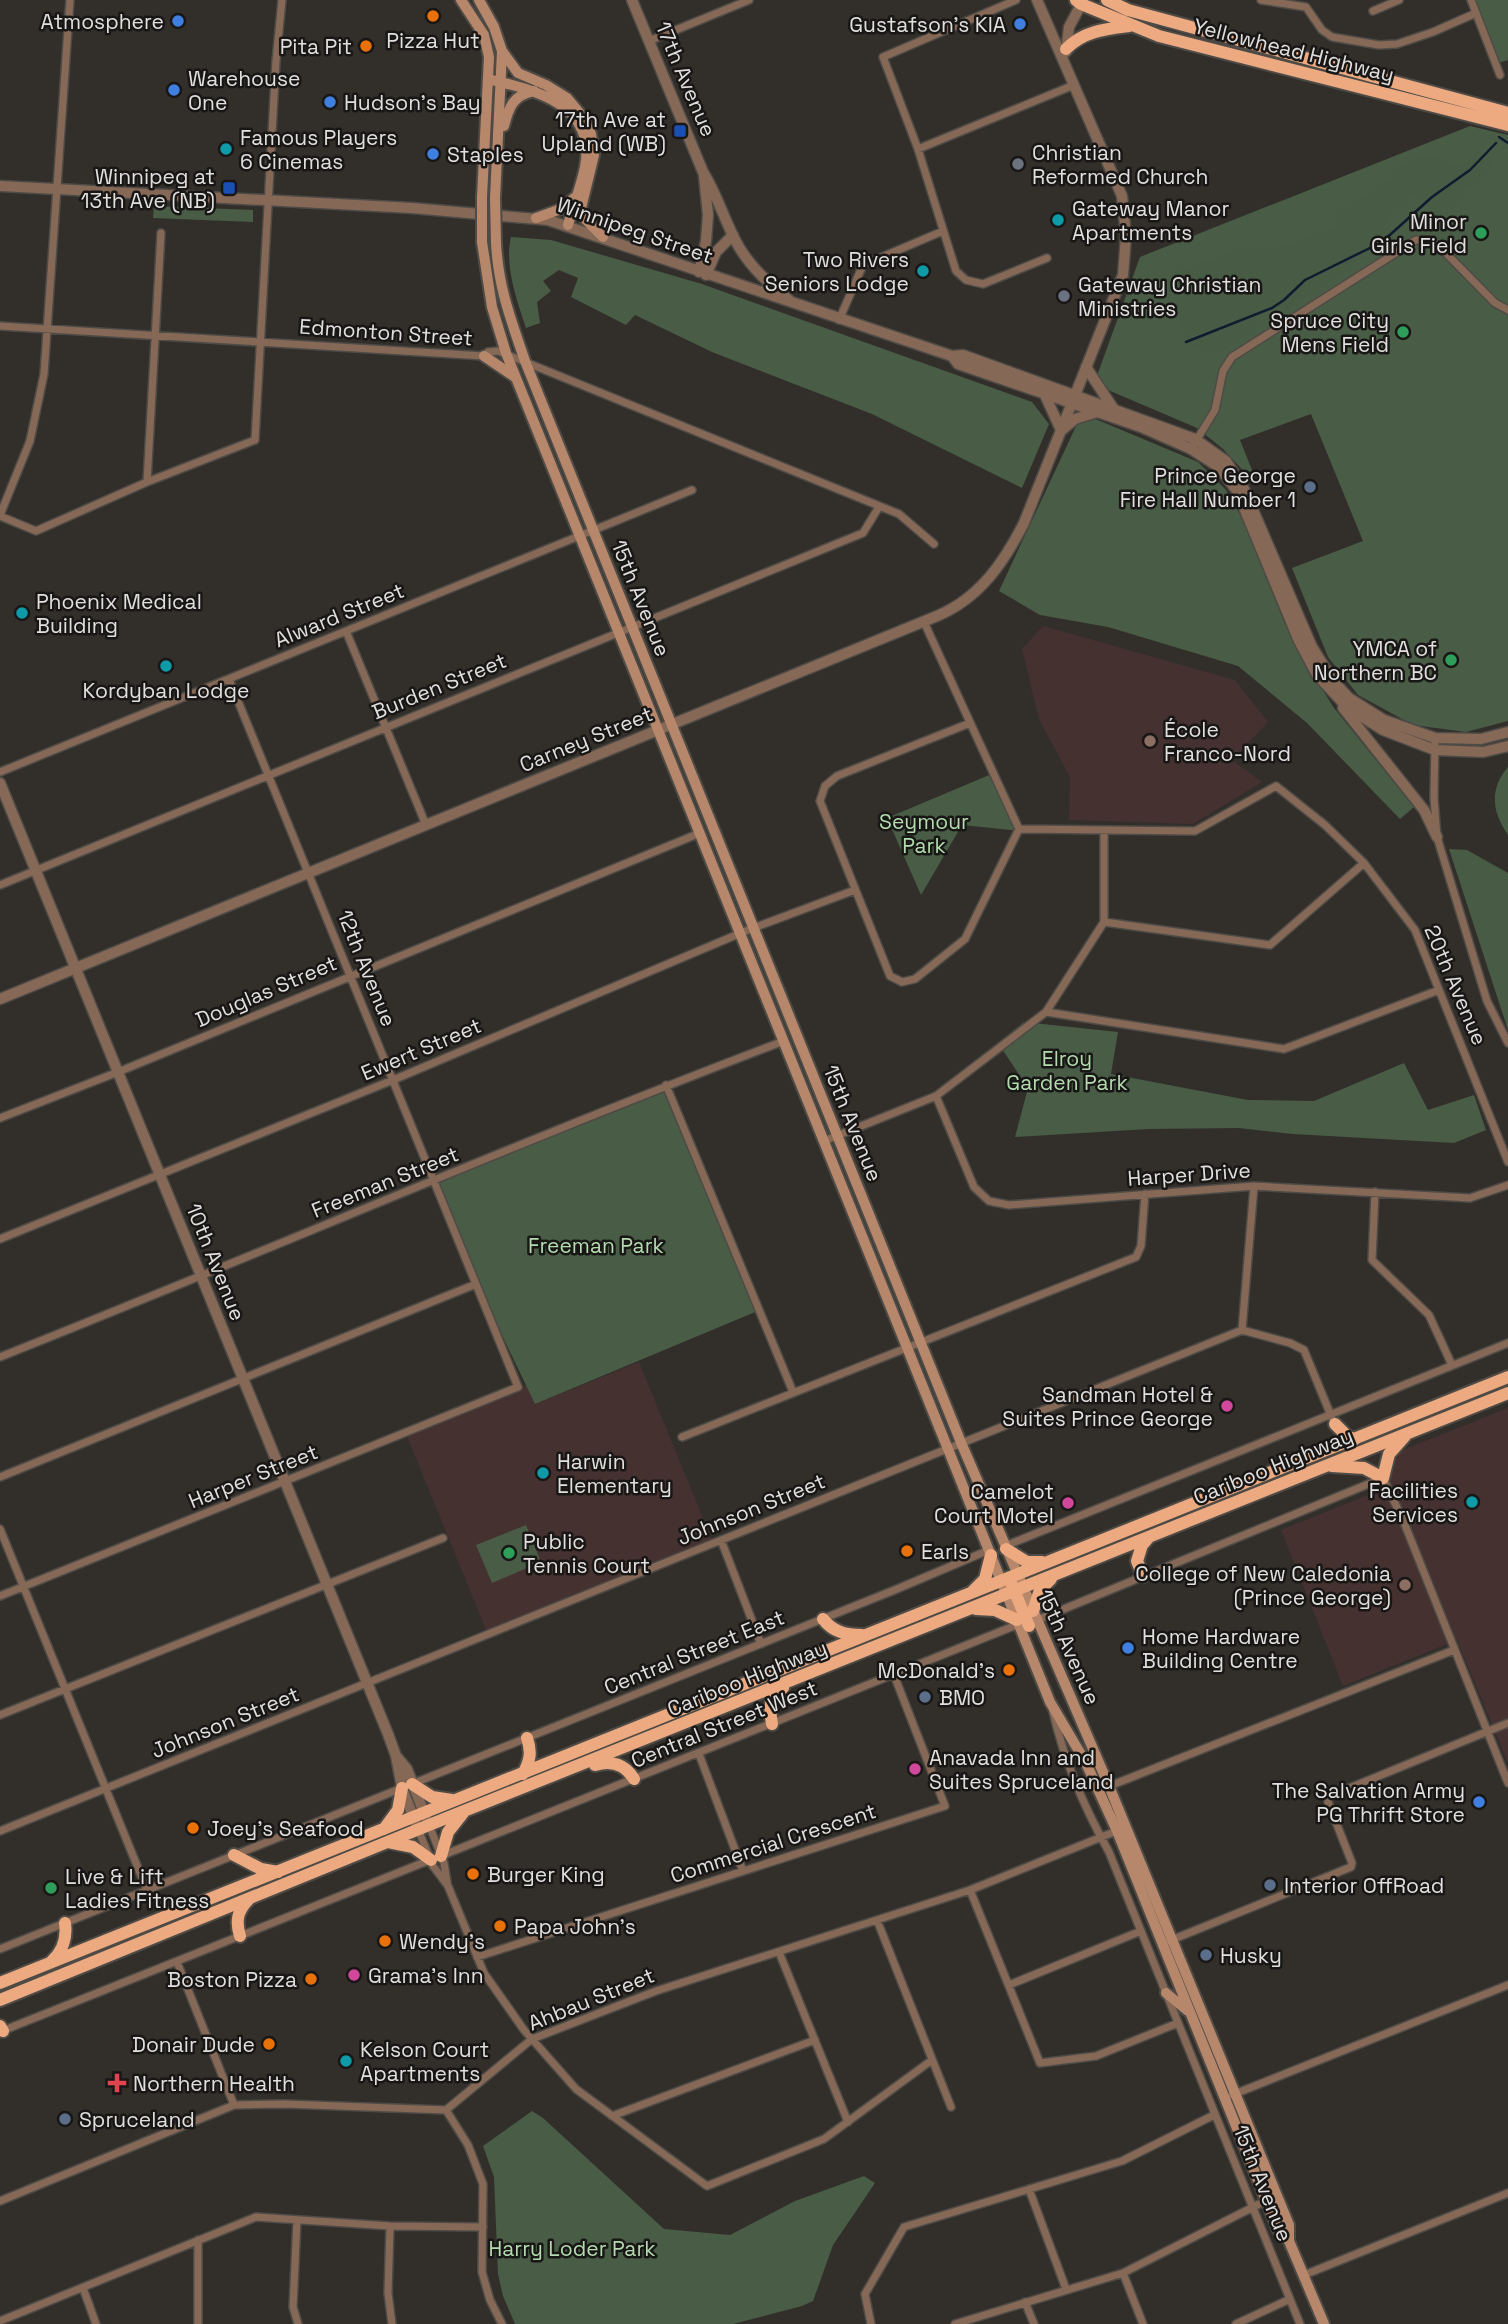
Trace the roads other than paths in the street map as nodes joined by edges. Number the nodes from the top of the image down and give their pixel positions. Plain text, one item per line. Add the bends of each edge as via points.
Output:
1 (70, 0) edge
2 (282, 0) edge
3 (461, 0) edge
4 (479, 0) edge
5 (632, 0) edge
6 (749, 0) edge
7 (1016, 0) edge
8 (1037, 0) edge
9 (1107, 0) edge
10 (1261, 0) edge
11 (1399, 0) edge
12 (1471, 0) edge
13 (1080, 1) edge
14 (1373, 11) dead end
15 (1476, 13) junction
16 (1132, 26) junction
17 (649, 41) junction
18 (1066, 49) junction
19 (502, 51) junction
20 (1065, 63) junction
21 (1500, 75) dead end
22 (488, 79) junction
23 (502, 82) junction
24 (1074, 85) junction
25 (536, 90) junction
26 (1508, 113) edge
27 (1508, 125) edge
28 (498, 145) junction
29 (918, 149) junction
30 (703, 172) junction
31 (0, 186) edge
32 (57, 190) junction
33 (576, 196) junction
34 (268, 201) junction
35 (536, 218) junction
36 (568, 225) junction
37 (943, 231) junction
38 (161, 233) dead end
39 (733, 234) junction
40 (603, 237) junction
41 (1047, 258) dead end
42 (703, 273) junction
43 (792, 303) junction
44 (1508, 310) edge
45 (839, 320) junction
46 (0, 326) edge
47 (48, 328) junction
48 (154, 336) junction
49 (260, 341) junction
50 (506, 353) junction
51 (484, 356) junction
52 (952, 356) junction
53 (525, 361) junction
54 (1086, 368) junction
55 (517, 379) junction
56 (1044, 393) junction
57 (1074, 399) junction
58 (1113, 408) junction
59 (1097, 412) junction
60 (1062, 430) junction
61 (1194, 444) junction
62 (147, 482) junction
63 (692, 490) dead end
64 (879, 507) junction
65 (0, 516) edge
66 (593, 530) junction
67 (580, 535) junction
68 (934, 544) dead end
69 (1265, 547) junction
70 (924, 622) junction
71 (632, 627) junction
72 (346, 631) junction
73 (619, 632) junction
74 (1317, 675) junction
75 (229, 679) junction
76 (970, 723) junction
77 (671, 725) junction
78 (385, 727) junction
79 (659, 730) junction
80 (1508, 732) edge
81 (1435, 738) junction
82 (1508, 746) edge
83 (1435, 750) junction
84 (0, 772) edge
85 (269, 774) junction
86 (0, 783) edge
87 (426, 825) junction
88 (1019, 829) junction
89 (1104, 830) junction
90 (700, 833) junction
91 (1437, 837) junction
92 (1364, 863) junction
93 (36, 870) junction
94 (309, 873) junction
95 (0, 884) edge
96 (855, 890) junction
97 (1104, 922) junction
98 (754, 928) junction
99 (741, 934) junction
100 (76, 968) junction
101 (351, 974) junction
102 (1439, 990) junction
103 (0, 999) edge
104 (1046, 1012) junction
105 (784, 1041) junction
106 (1508, 1044) edge
107 (118, 1072) junction
108 (394, 1080) junction
109 (666, 1085) junction
110 (936, 1096) junction
111 (0, 1118) edge
112 (837, 1136) junction
113 (824, 1141) junction
114 (1508, 1162) edge
115 (160, 1175) junction
116 (435, 1181) junction
117 (1508, 1185) edge
118 (1254, 1186) junction
119 (1375, 1192) junction
120 (1145, 1194) junction
121 (0, 1239) edge
122 (202, 1277) junction
123 (476, 1284) junction
124 (1242, 1331) junction
125 (920, 1341) junction
126 (1508, 1343) edge
127 (907, 1346) junction
128 (0, 1357) edge
129 (1452, 1366) junction
130 (1508, 1377) edge
131 (243, 1379) junction
132 (519, 1387) joint
133 (793, 1392) junction
134 (1508, 1392) edge
135 (1333, 1419) junction
136 (1382, 1428) junction
137 (1412, 1431) junction
138 (682, 1437) dead end
139 (1355, 1439) junction
140 (961, 1444) junction
141 (1373, 1447) junction
142 (948, 1449) junction
143 (1331, 1449) junction
144 (1321, 1467) junction
145 (0, 1477) edge
146 (1383, 1478) junction
147 (285, 1482) junction
148 (0, 1529) edge
149 (1149, 1537) junction
150 (443, 1538) dead end
151 (721, 1540) junction
152 (1005, 1548) junction
153 (990, 1552) junction
154 (1108, 1553) junction
155 (1136, 1561) junction
156 (1059, 1566) junction
157 (1143, 1576) junction
158 (23, 1586) junction
159 (327, 1586) junction
160 (1013, 1586) junction
161 (968, 1595) junction
162 (0, 1596) edge
163 (965, 1610) junction
164 (823, 1619) junction
165 (1027, 1620) junction
166 (869, 1635) junction
167 (761, 1644) junction
168 (1454, 1650) junction
169 (894, 1675) junction
170 (797, 1678) junction
171 (368, 1684) junction
172 (65, 1689) junction
173 (1051, 1706) junction
174 (0, 1715) edge
175 (1508, 1723) edge
176 (772, 1724) junction
177 (1487, 1731) junction
178 (529, 1744) junction
179 (699, 1754) junction
180 (560, 1766) junction
181 (523, 1774) junction
182 (634, 1779) junction
183 (1508, 1783) edge
184 (407, 1786) junction
185 (1104, 1788) junction
186 (105, 1789) junction
187 (462, 1805) junction
188 (421, 1821) junction
189 (1122, 1829) junction
190 (0, 1831) edge
191 (386, 1836) junction
192 (1101, 1838) junction
193 (234, 1855) junction
194 (436, 1858) junction
195 (743, 1871) junction
196 (278, 1872) junction
197 (147, 1890) junction
198 (971, 1890) junction
199 (250, 1898) junction
200 (877, 1920) junction
201 (65, 1923) junction
202 (1141, 1931) junction
203 (240, 1936) junction
204 (1168, 1941) junction
205 (0, 1949) edge
206 (779, 1952) junction
207 (477, 1957) junction
208 (177, 1962) junction
209 (49, 1963) junction
210 (0, 1983) edge
211 (1009, 1985) junction
212 (1508, 1985) edge
213 (1166, 1993) junction
214 (0, 2000) edge
215 (1190, 2012) junction
216 (1178, 2023) junction
217 (1, 2030) edge
218 (532, 2039) junction
219 (815, 2040) junction
220 (932, 2060) junction
221 (1230, 2096) junction
222 (234, 2105) junction
223 (951, 2107) dead end
224 (446, 2110) junction
225 (1214, 2115) junction
226 (612, 2116) junction
227 (848, 2122) junction
228 (1028, 2189) junction
229 (1508, 2193) edge
230 (1277, 2195) junction
231 (1266, 2200) junction
232 (0, 2201) edge
233 (1252, 2207) junction
234 (297, 2220) junction
235 (390, 2226) junction
236 (483, 2227) junction
237 (198, 2240) junction
238 (1289, 2241) junction
239 (1123, 2273) junction
240 (1304, 2274) junction
241 (83, 2288) junction
242 (1066, 2289) junction
243 (1290, 2299) junction
244 (1025, 2302) junction
245 (0, 2321) edge
246 (96, 2324) edge
247 (198, 2324) edge
248 (298, 2324) edge
249 (392, 2324) edge
250 (502, 2324) edge
251 (872, 2324) edge
252 (954, 2324) edge
253 (1034, 2324) edge
254 (1143, 2324) edge
255 (1236, 2324) edge
256 (1300, 2324) edge
257 (1324, 2324) edge

1 - 32 street
2 - 34 street
3 - 22 main road, 15th Avenue via 484,35
4 - 19 main road, 15th Avenue
5 - 17 street, 17th Avenue
6 - 17 street
7 - 29 street via 883,58
8 - 20 street
9 - 26 highway, Yellowhead Highway via 1128,10
10 - 15 street via 1306,7 1332,37 1380,46 1433,32
11 - 14 street
12 - 15 street
13 - 16 highway, Yellowhead Highway
13 - 18 street
15 - 21 street
16 - 18 highway via 1099,29
16 - 27 highway, Yellowhead Highway
17 - 30 street, 17th Avenue
18 - 20 street
19 - 23 main road, 15th Avenue
19 - 40 main road via 518,73 567,98 582,116 594,155 581,208
20 - 24 street
22 - 23 main road
22 - 50 main road, 15th Avenue, bridge via 482,242 492,307
23 - 25 main road
23 - 28 main road, 15th Avenue
24 - 29 street
24 - 54 street via 1122,196 1126,236 1123,275
25 - 28 main road via 512,102
25 - 33 main road via 562,104 584,137 585,168
28 - 53 main road, 15th Avenue, bridge via 499,281
29 - 37 street
30 - 39 street, 17th Avenue
30 - 42 street, 17th Avenue via 708,215
31 - 32 street, Winnipeg Street
32 - 34 street, Winnipeg Street
32 - 47 street
33 - 35 main road via 561,209
33 - 36 main road
34 - 35 street, Winnipeg Street
34 - 49 street
35 - 36 street, Winnipeg Street
36 - 40 street, Winnipeg Street
37 - 41 street via 956,271 967,280 984,284
37 - 45 street via 863,265
38 - 48 street
39 - 42 street
39 - 43 street, 17th Avenue via 755,269
40 - 42 street, Winnipeg Street
42 - 43 street, Winnipeg Street
43 - 45 street, Winnipeg Street
44 - 61 street via 1495,303 1438,245 1416,240 1232,357 1223,371 1214,410
45 - 52 street, Winnipeg Street
46 - 47 street, Edmonton Street
47 - 48 street, Edmonton Street
47 - 65 street via 30,440
48 - 49 street, Edmonton Street
48 - 62 street
49 - 51 street, Edmonton Street
49 - 62 street via 255,440
50 - 51 street, Edmonton Street
50 - 53 street
50 - 55 main road, 15th Avenue
51 - 55 main road
52 - 56 street, Winnipeg Street via 958,363
52 - 57 street, Winnipeg Street via 963,355
53 - 64 street
53 - 66 main road, 15th Avenue
54 - 57 street
54 - 58 street
55 - 67 main road, 15th Avenue
56 - 57 street, Winnipeg Street
56 - 60 street
57 - 58 street
57 - 59 street
57 - 60 street, Carney Street
58 - 61 street
59 - 60 street via 1075,419
59 - 61 street
60 - 70 street, Carney Street via 1006,558 978,591
61 - 69 street via 1237,491
62 - 65 street via 36,531
63 - 66 street, Alward Street
64 - 68 street via 899,514
64 - 71 street, Burden Street via 863,533
66 - 67 street, Alward Street
66 - 71 main road, 15th Avenue
67 - 72 street, Alward Street
67 - 73 main road, 15th Avenue
69 - 74 street via 1298,641
69 - 81 street via 1333,681 1349,698 1384,720
70 - 76 street
70 - 77 street, Carney Street
71 - 73 street, Burden Street
71 - 77 main road, 15th Avenue
72 - 75 street, Alward Street
72 - 78 street
73 - 78 street, Burden Street
73 - 79 main road, 15th Avenue
74 - 83 street via 1348,708 1383,730
74 - 91 street via 1424,810
75 - 84 street, Alward Street
75 - 85 street, 12th Avenue
76 - 88 street
76 - 96 street via 837,776 825,786 820,801
77 - 79 street, Carney Street
77 - 98 main road, 15th Avenue
78 - 85 street, Burden Street
78 - 87 street
79 - 87 street, Carney Street
79 - 90 main road, 15th Avenue
80 - 81 street via 1480,738
81 - 83 street
82 - 83 street via 1483,752
83 - 91 street
85 - 93 street, Burden Street
85 - 94 street, 12th Avenue
86 - 93 street, 10th Avenue
87 - 94 street, Carney Street
88 - 89 street
88 - 96 street via 965,939 915,979 901,982 890,976
89 - 92 street, 20th Avenue via 1195,831 1276,786
89 - 97 street
90 - 99 main road, 15th Avenue
90 - 101 street, Douglas Street
91 - 106 street via 1487,1001
92 - 97 street via 1270,945
92 - 102 street, 20th Avenue via 1415,930
93 - 95 street, Burden Street
93 - 100 street, 10th Avenue
94 - 100 street, Carney Street
94 - 101 street, 12th Avenue
96 - 98 street, Ewert Street
97 - 104 street
98 - 99 street, Ewert Street
98 - 112 main road, 15th Avenue
99 - 105 main road, 15th Avenue
99 - 108 street, Ewert Street
100 - 103 street, Carney Street
100 - 107 street, 10th Avenue
101 - 107 street, Douglas Street
101 - 108 street, 12th Avenue
102 - 104 street via 1284,1049
102 - 114 street, 20th Avenue
104 - 110 street
105 - 109 street, Freeman Street
105 - 113 main road, 15th Avenue
107 - 111 street, Douglas Street
107 - 115 street, 10th Avenue
108 - 115 street, Ewert Street
108 - 116 street, 12th Avenue
109 - 116 street, Freeman Street
109 - 133 street
110 - 112 street
110 - 120 street, Harper Drive via 974,1187 989,1201 1009,1205
112 - 113 street
112 - 125 main road, 15th Avenue
113 - 127 main road, 15th Avenue
115 - 121 street, Ewert Street
115 - 122 street, 10th Avenue
116 - 122 street, Freeman Street
116 - 123 street, 12th Avenue
117 - 119 street, Harper Drive via 1470,1198
118 - 119 street, Harper Drive
118 - 120 street, Harper Drive
118 - 124 street
119 - 129 street via 1372,1260 1429,1315
120 - 125 street via 1136,1257
122 - 128 street, Freeman Street
122 - 131 street, 10th Avenue
123 - 131 street
123 - 132 street, 12th Avenue
124 - 135 street via 1304,1350
124 - 140 street, Johnson Street
125 - 127 street
125 - 140 main road, 15th Avenue
126 - 129 street
127 - 133 street
127 - 142 main road, 15th Avenue
129 - 135 street
130 - 136 highway, Cariboo Highway
131 - 145 street
131 - 147 street, 10th Avenue
132 - 147 street, Harper Street
133 - 138 street
134 - 137 highway, Cariboo Highway
135 - 139 highway
135 - 143 highway
135 - 152 street
136 - 139 highway, Cariboo Highway
136 - 141 highway
137 - 141 highway, Cariboo Highway
137 - 146 highway via 1389,1454
139 - 143 highway, Cariboo Highway
140 - 142 street, Johnson Street
140 - 152 main road, 15th Avenue
141 - 144 highway, Cariboo Highway
141 - 146 highway via 1373,1460
142 - 151 street, Johnson Street
142 - 153 main road, 15th Avenue
143 - 156 highway, Cariboo Highway
144 - 146 highway via 1364,1468
144 - 149 highway, Cariboo Highway
146 - 157 street, Central Street West
146 - 168 street
147 - 158 street, Harper Street
147 - 159 street, 10th Avenue
148 - 158 street
149 - 154 highway, Cariboo Highway
149 - 155 highway
150 - 159 street
151 - 167 street
151 - 171 street, Johnson Street
152 - 156 highway via 1027,1562
152 - 160 main road, 15th Avenue
153 - 160 main road, 15th Avenue
153 - 161 highway via 985,1579
153 - 164 street, Central Street East
154 - 155 highway
154 - 156 highway, Cariboo Highway
155 - 157 highway
156 - 160 highway, Cariboo Highway
156 - 165 highway via 1040,1590
157 - 165 street, Central Street West
158 - 162 street, Harper Street
158 - 172 street
159 - 171 street, 10th Avenue
159 - 172 street
160 - 161 highway, Cariboo Highway
160 - 163 highway, Cariboo Highway
160 - 165 highway
161 - 166 highway, Cariboo Highway
163 - 165 highway via 983,1608
163 - 170 highway, Cariboo Highway
164 - 166 highway via 842,1633
164 - 167 street, Central Street East
165 - 169 street, Central Street West
165 - 173 main road, 15th Avenue
165 - 185 main road, 15th Avenue via 1060,1675
166 - 180 highway, Cariboo Highway
167 - 178 street, Central Street East
168 - 177 street
168 - 185 street
169 - 176 street, Central Street West
169 - 195 street, Commercial Crescent via 945,1806
170 - 176 highway via 773,1696
170 - 180 highway, Cariboo Highway
171 - 184 street, 10th Avenue
171 - 186 street, Johnson Street
172 - 174 street
172 - 186 street
173 - 185 main road, 15th Avenue
173 - 192 street, 15th Avenue
175 - 177 street
176 - 179 street, Central Street West
177 - 183 street
177 - 204 street via 1330,1796 1328,1802 1351,1867
178 - 180 highway
178 - 181 highway
178 - 184 street, Central Street East
179 - 182 street, Central Street West
179 - 195 street
180 - 181 highway, Cariboo Highway
180 - 182 highway via 578,1770 610,1762
180 - 187 highway, Cariboo Highway
181 - 187 highway, Cariboo Highway
182 - 194 street, Central Street West
184 - 187 highway
184 - 188 street, 10th Avenue
184 - 191 highway
184 - 193 street, Central Street East
185 - 189 main road, 15th Avenue
186 - 190 street, Johnson Street
186 - 197 street
187 - 188 highway, Cariboo Highway
187 - 194 highway
188 - 191 highway, Cariboo Highway
188 - 194 street, 10th Avenue
189 - 192 street, Ahbau Street
189 - 204 main road, 15th Avenue
191 - 194 highway
191 - 196 highway, Cariboo Highway
191 - 199 highway, Cariboo Highway
192 - 198 street, Ahbau Street
192 - 202 street, 15th Avenue
193 - 196 highway
193 - 197 street, Central Street East
194 - 203 street, Central Street West
194 - 207 street, 10th Avenue
195 - 207 street, Commercial Crescent
196 - 209 highway, Cariboo Highway
197 - 201 street, Central Street East
198 - 200 street, Ahbau Street
198 - 211 street
199 - 203 highway via 237,1919
199 - 214 highway, Cariboo Highway
200 - 206 street, Ahbau Street
200 - 220 street
201 - 205 street, Central Street East
201 - 209 highway via 61,1951
202 - 211 street
202 - 213 street, 15th Avenue
203 - 208 street, Central Street West
204 - 215 main road, 15th Avenue
204 - 221 main road, 15th Avenue
206 - 218 street, Ahbau Street via 656,1991
206 - 219 street
207 - 218 street, 10th Avenue via 493,1988
208 - 217 street, Central Street West
208 - 222 street
209 - 210 highway, Cariboo Highway
211 - 216 street via 1040,2063 1096,2056
212 - 221 street
213 - 215 main road
213 - 216 street, 15th Avenue
215 - 221 main road, 15th Avenue
216 - 225 street, 15th Avenue
218 - 224 street, Ahbau Street
218 - 226 street, 10th Avenue via 576,2089
219 - 226 street
219 - 227 street
220 - 223 street
220 - 227 street
221 - 230 main road, 15th Avenue
221 - 231 main road, 15th Avenue
222 - 224 street
222 - 232 street
224 - 236 street via 468,2145 482,2184
225 - 228 street via 1122,2161
225 - 233 street, 15th Avenue
226 - 227 street, 10th Avenue via 707,2186 824,2139
228 - 242 street
228 - 251 street via 904,2227 865,2294
229 - 240 street
230 - 231 street
230 - 238 main road, 15th Avenue via 1289,2225
231 - 233 street
231 - 238 main road, 15th Avenue via 1278,2230
233 - 239 street
233 - 243 street, 15th Avenue
234 - 235 street
234 - 237 street via 256,2217
234 - 248 street via 293,2307
235 - 236 street
235 - 249 street
236 - 250 street via 482,2272
237 - 241 street
237 - 247 street
238 - 240 main road, 15th Avenue
239 - 242 street
239 - 254 street
240 - 257 main road, 15th Avenue
241 - 245 street
241 - 246 street
242 - 244 street
243 - 255 street
243 - 256 street, 15th Avenue
244 - 252 street
244 - 253 street

